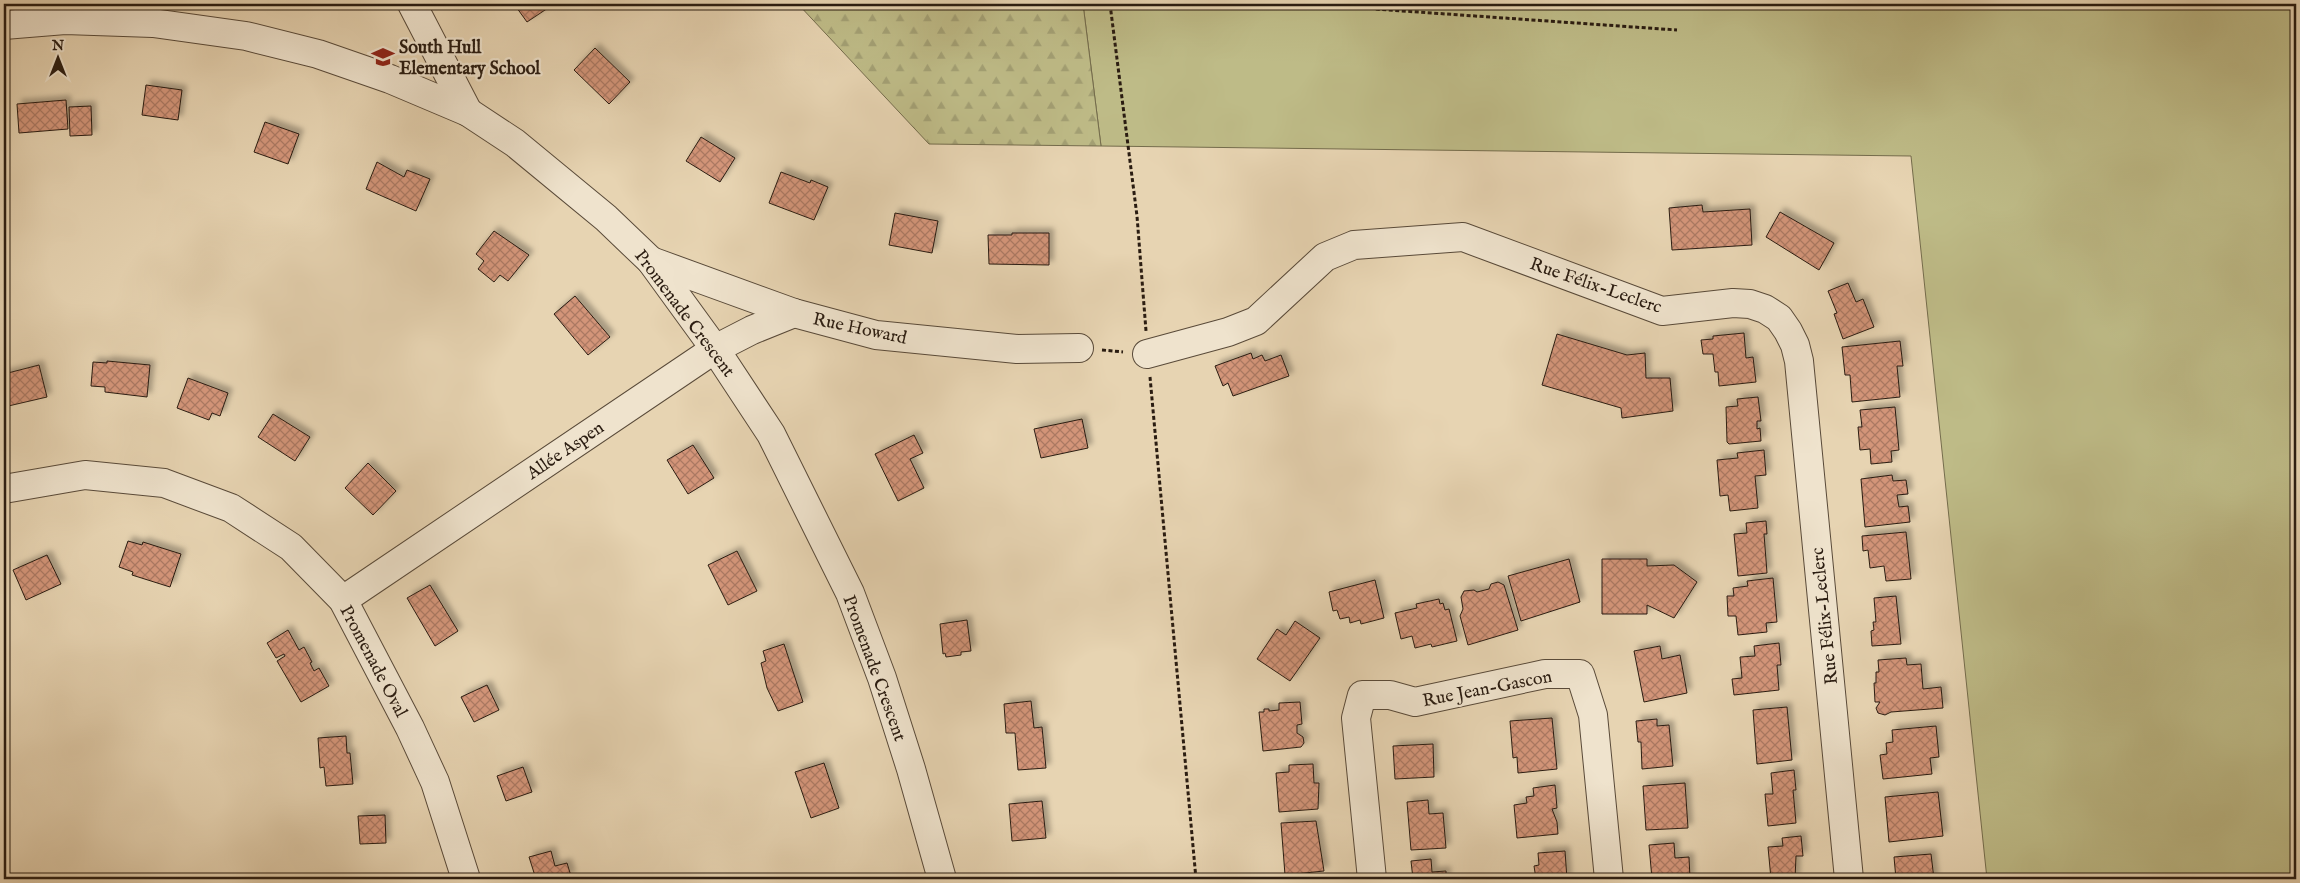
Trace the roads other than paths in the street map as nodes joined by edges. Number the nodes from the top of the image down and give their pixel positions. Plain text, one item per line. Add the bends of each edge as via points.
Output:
1 (412, 4) edge
2 (4, 25) edge
3 (468, 112) junction
4 (650, 260) junction
5 (794, 313) junction
6 (1079, 348) road end
7 (715, 349) junction
8 (1148, 354) road end
9 (4, 489) edge
10 (343, 600) junction
11 (466, 879) edge
12 (942, 879) edge
13 (1372, 879) edge
14 (1609, 879) edge
15 (1849, 879) edge

1 - 3 street
2 - 3 street, Promenade Crescent via 65,20 152,24 246,36 318,54 390,79
3 - 4 street, Promenade Crescent via 515,142 606,218
4 - 5 street, Rue Howard
4 - 7 street, Promenade Crescent
5 - 6 street, Rue Howard via 876,335 1017,349
5 - 7 street, Allée Aspen
7 - 10 street, Allée Aspen
7 - 12 street, Promenade Crescent via 771,434 850,593 882,678
8 - 15 street, Rue Félix-Leclerc via 1256,321 1325,257 1354,244 1464,237 1662,311 1750,304 1779,318 1795,345 1799,361
9 - 10 street, Promenade Oval via 85,475 164,483 231,508 291,547
10 - 11 street, Promenade Oval via 435,782
13 - 14 street, Rue Jean-Gascon via 1356,718 1362,695 1390,695 1415,702 1544,674 1580,674 1593,715

